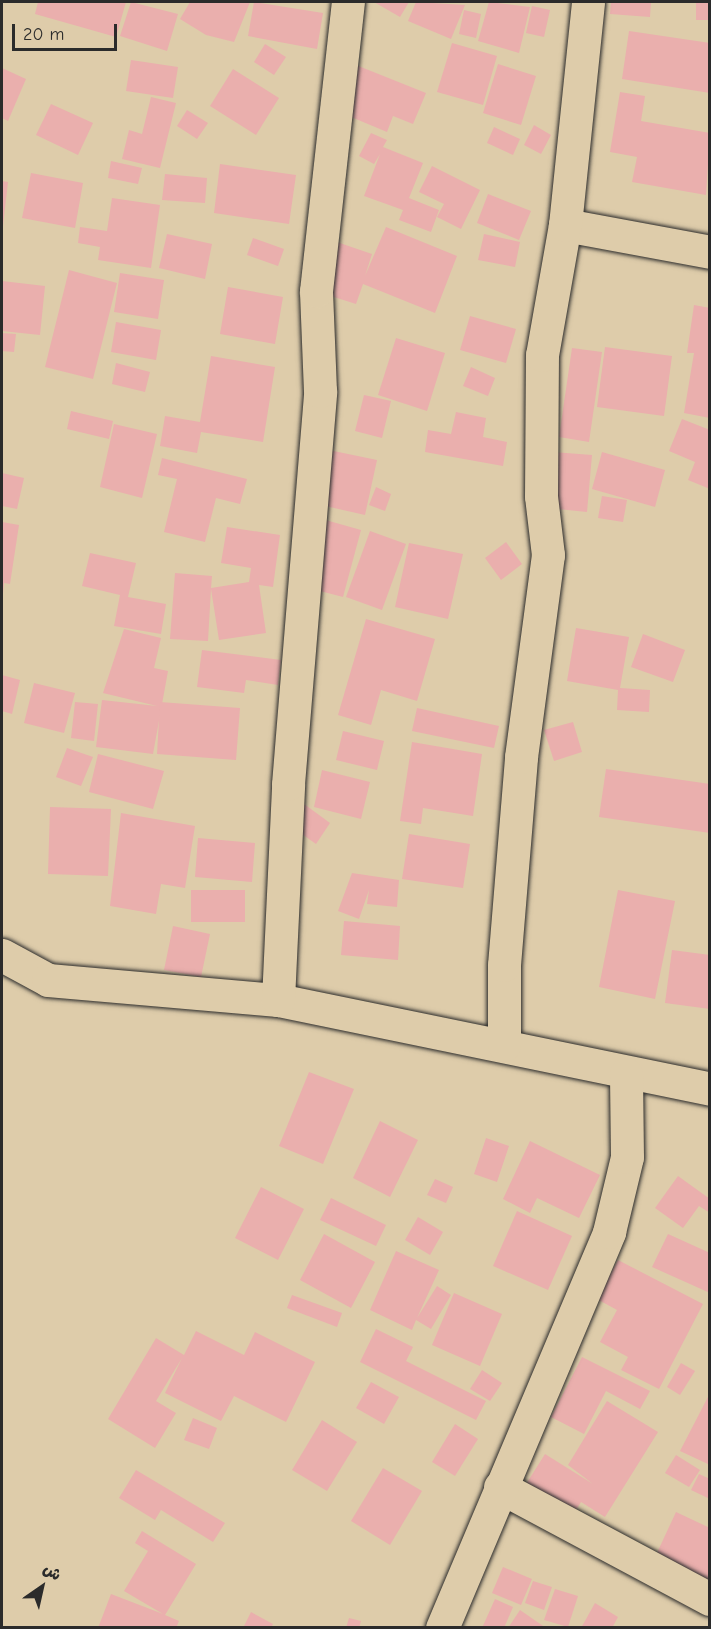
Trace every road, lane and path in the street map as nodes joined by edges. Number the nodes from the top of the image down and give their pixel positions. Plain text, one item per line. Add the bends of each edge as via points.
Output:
1 (348, 2) edge
2 (588, 2) edge
3 (565, 225) junction
4 (710, 252) edge
5 (2, 955) edge
6 (278, 1000) junction
7 (504, 1045) junction
8 (626, 1074) junction
9 (710, 1089) edge
10 (500, 1487) junction
11 (710, 1599) edge
12 (442, 1628) edge

1 - 6 street via 316,291 320,391 288,784
2 - 3 street
3 - 4 street
3 - 7 street via 542,355 541,496 548,555 521,757 504,965
5 - 6 street via 48,980
6 - 7 street
7 - 8 street
8 - 9 street
8 - 10 street via 627,1157 609,1232
10 - 11 street
10 - 12 street

